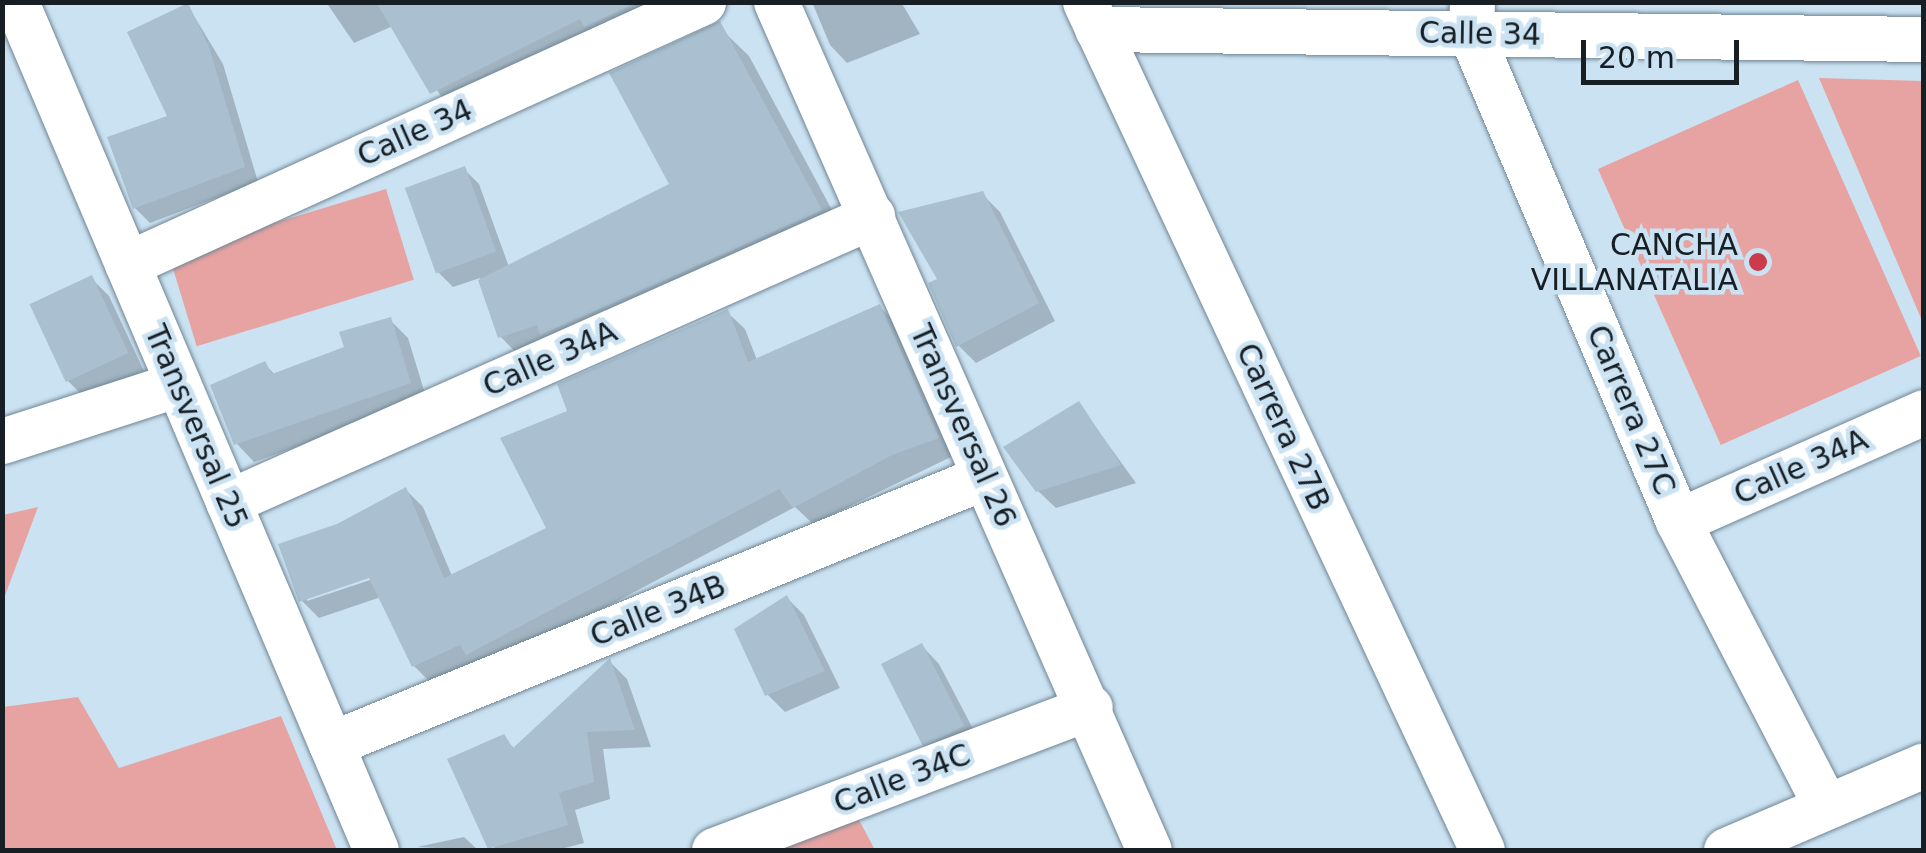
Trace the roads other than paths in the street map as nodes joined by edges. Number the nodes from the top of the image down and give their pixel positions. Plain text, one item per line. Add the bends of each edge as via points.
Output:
1 (702, 2) edge
2 (776, 2) edge
3 (18, 3) edge
4 (1091, 16) edge
5 (1471, 18) edge
6 (1924, 39) edge
7 (872, 216) junction
8 (127, 264) junction
9 (178, 384) junction
10 (1924, 412) edge
11 (2, 441) edge
12 (984, 477) junction
13 (228, 502) junction
14 (1678, 521) junction
15 (1090, 708) junction
16 (332, 744) junction
17 (1924, 765) edge
18 (1824, 806) junction
19 (376, 850) edge
20 (714, 850) edge
21 (1149, 850) edge
22 (1482, 850) edge
23 (1726, 850) edge

1 - 8 street, Calle 34
2 - 7 street, Transversal 26
3 - 8 street, Transversal 25
4 - 5 street, Calle 34
4 - 22 street, Carrera 27B
5 - 6 street, Calle 34
5 - 14 street, Carrera 27C
7 - 12 street, Transversal 26
7 - 13 street, Calle 34A
8 - 9 street, Transversal 25
9 - 11 street
9 - 13 street, Transversal 25
10 - 14 street, Calle 34A
12 - 15 street, Transversal 26
12 - 16 street, Calle 34B
13 - 16 street, Transversal 25
14 - 18 street, Carrera 27C
15 - 20 street, Calle 34C
15 - 21 street, Transversal 26
16 - 19 street, Transversal 25
17 - 18 street
18 - 23 street

